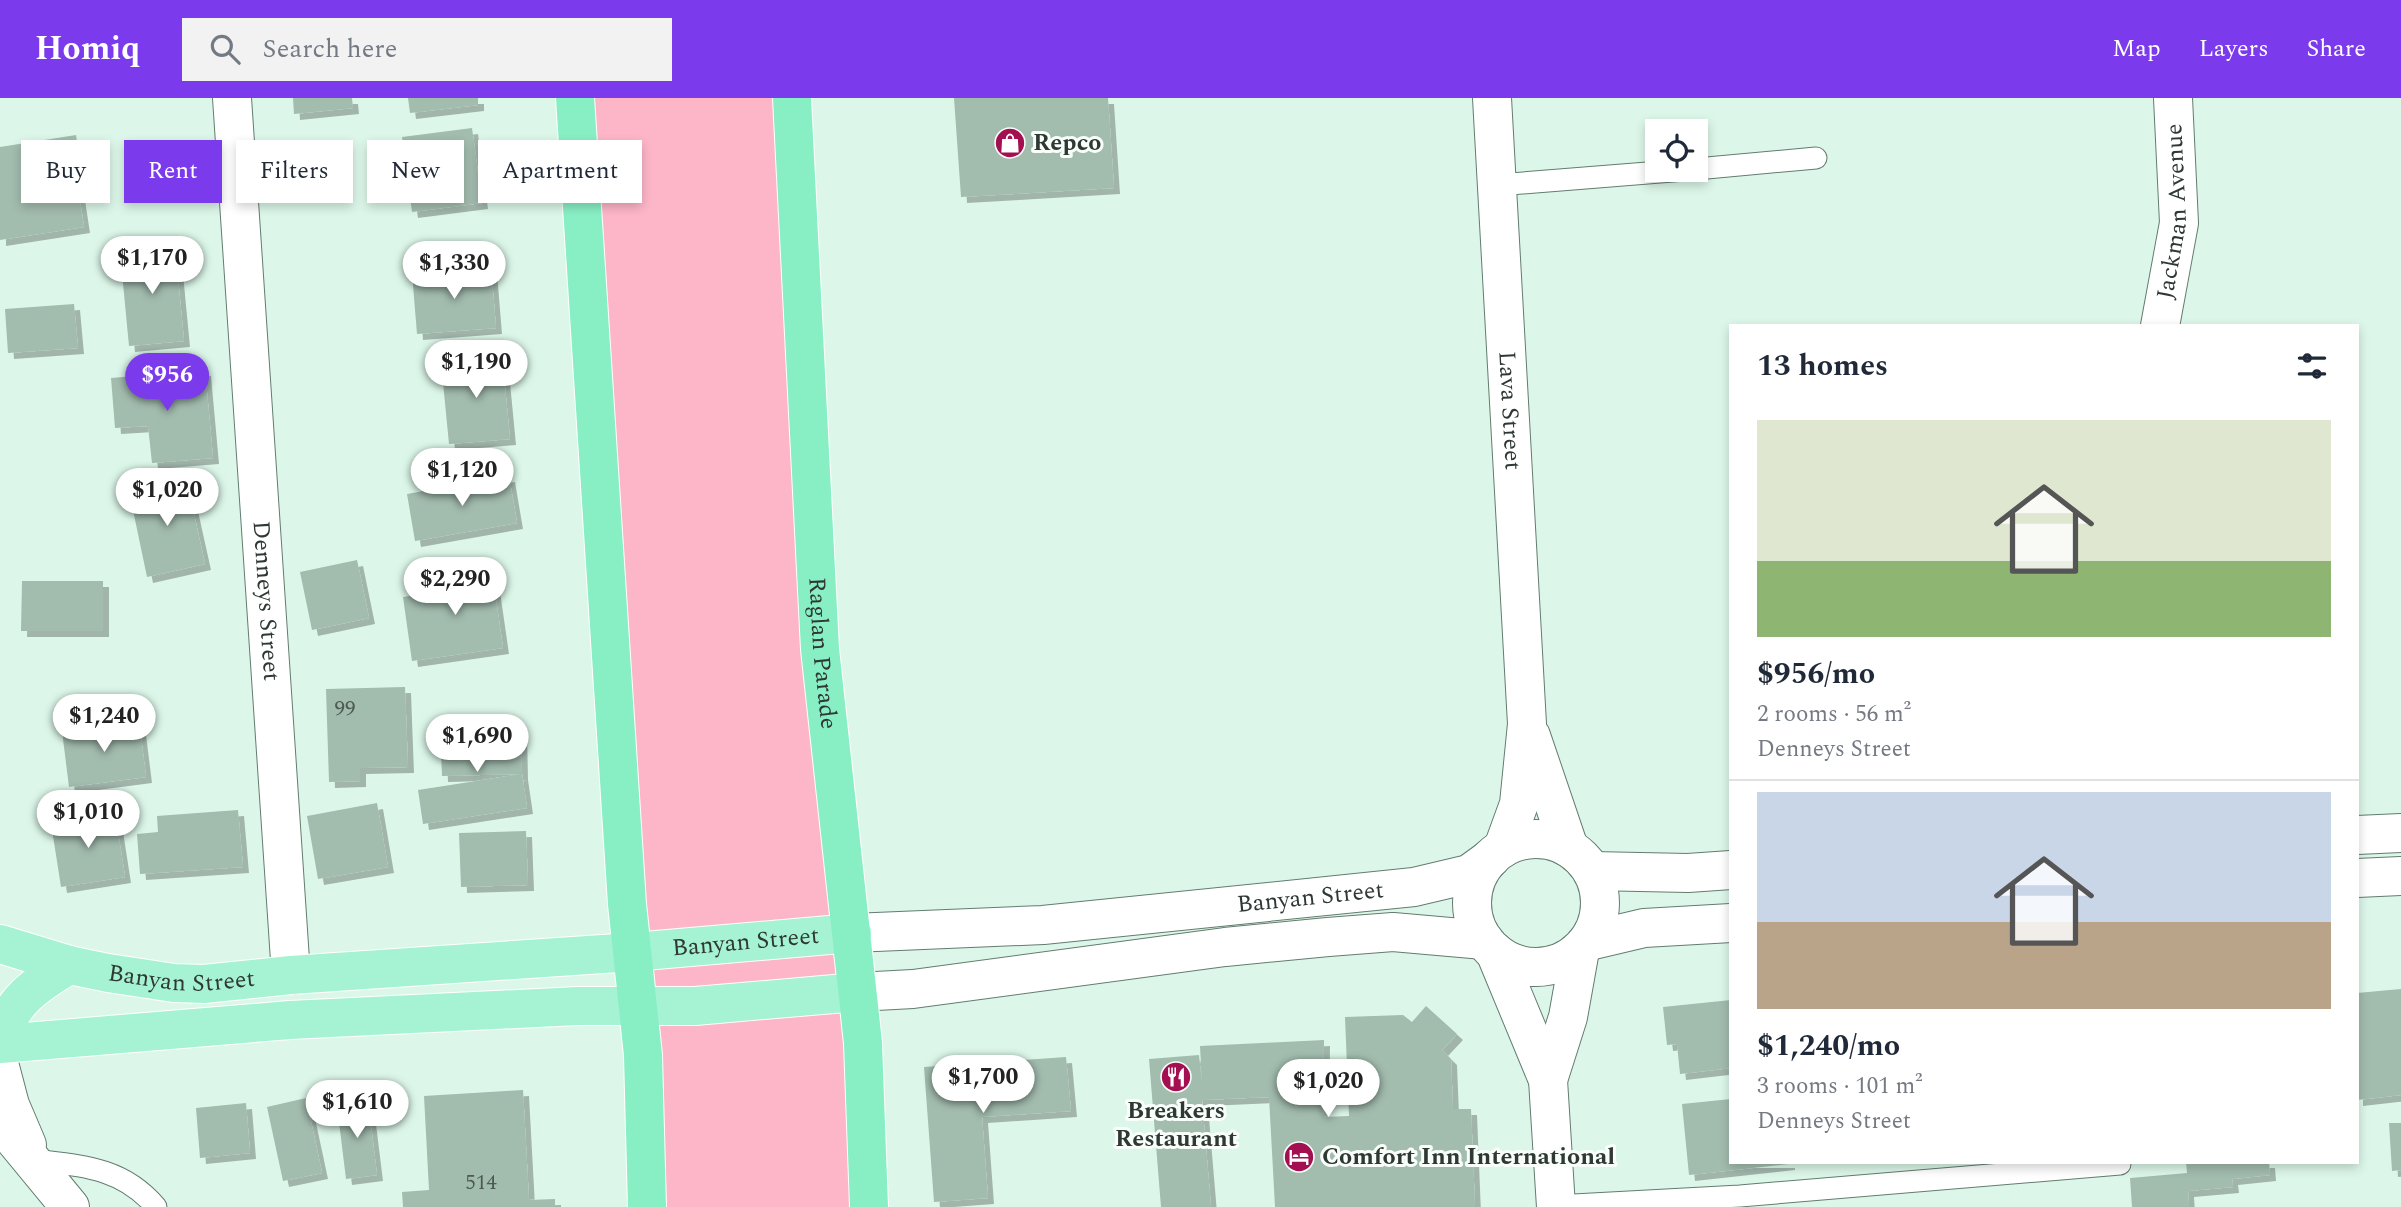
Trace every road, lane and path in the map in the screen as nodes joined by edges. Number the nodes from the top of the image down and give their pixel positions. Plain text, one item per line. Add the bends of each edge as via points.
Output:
1 (232, 98) edge
2 (575, 98) edge
3 (792, 98) edge
4 (1492, 98) edge
5 (2173, 98) edge
6 (1816, 158) dead end
7 (1708, 168) edge
8 (1645, 173) edge
9 (1497, 185) junction
10 (2160, 324) edge
11 (1527, 724) junction
12 (2401, 833) edge
13 (2359, 835) edge
14 (1497, 853) junction
15 (1580, 860) junction
16 (1729, 870) edge
17 (2401, 876) edge
18 (2359, 878) edge
19 (1729, 923) edge
20 (852, 933) junction
21 (7, 944) edge
22 (1584, 945) junction
23 (1490, 946) junction
24 (634, 952) junction
25 (69, 965) junction
26 (291, 975) junction
27 (857, 992) junction
28 (639, 1007) junction
29 (289, 1020) junction
30 (0, 1042) edge
31 (0, 1068) edge
32 (1548, 1080) junction
33 (0, 1122) edge
34 (33, 1160) junction
35 (2120, 1164) dead end
36 (1555, 1206) edge
37 (70, 1207) edge
38 (156, 1207) edge
39 (648, 1207) edge
40 (869, 1207) edge

1 - 26 street, Denneys Street
2 - 24 highway via 627,904
3 - 20 highway, Raglan Parade via 820,649
4 - 9 street, Lava Street
5 - 10 street, Jackman Avenue via 2179,223
6 - 7 lane
8 - 9 lane
9 - 11 street, Lava Street
11 - 14 street, Lava Street via 1519,804
11 - 15 street, Lava Street
12 - 13 street
14 - 15 street via 1536,839 1553,841
14 - 20 street, Banyan Street via 1469,874 1413,887 1043,925
14 - 23 street via 1480,873 1472,907 1476,925
15 - 16 street via 1688,873
15 - 22 street via 1598,888 1600,906 1597,924
17 - 18 street
19 - 22 street via 1644,928
20 - 24 main road, Banyan Street
20 - 27 highway, Raglan Parade
21 - 25 main road, Banyan Street
22 - 23 street via 1568,959 1538,968 1515,963
22 - 32 street
23 - 27 street, Banyan Street via 1393,932 1225,947 913,989
23 - 32 street
24 - 26 main road, Banyan Street
24 - 28 highway
25 - 26 main road, Banyan Street via 174,983
25 - 30 main road via 46,978 15,1006
26 - 29 main road, Denneys Street
27 - 28 main road, Banyan Street
27 - 40 highway, Raglan Parade
28 - 29 main road, Banyan Street
28 - 39 highway
29 - 30 main road, Banyan Street
31 - 34 street
32 - 36 street
33 - 34 street
34 - 37 street
34 - 38 lane via 113,1174 143,1192
35 - 36 lane via 1740,1196

